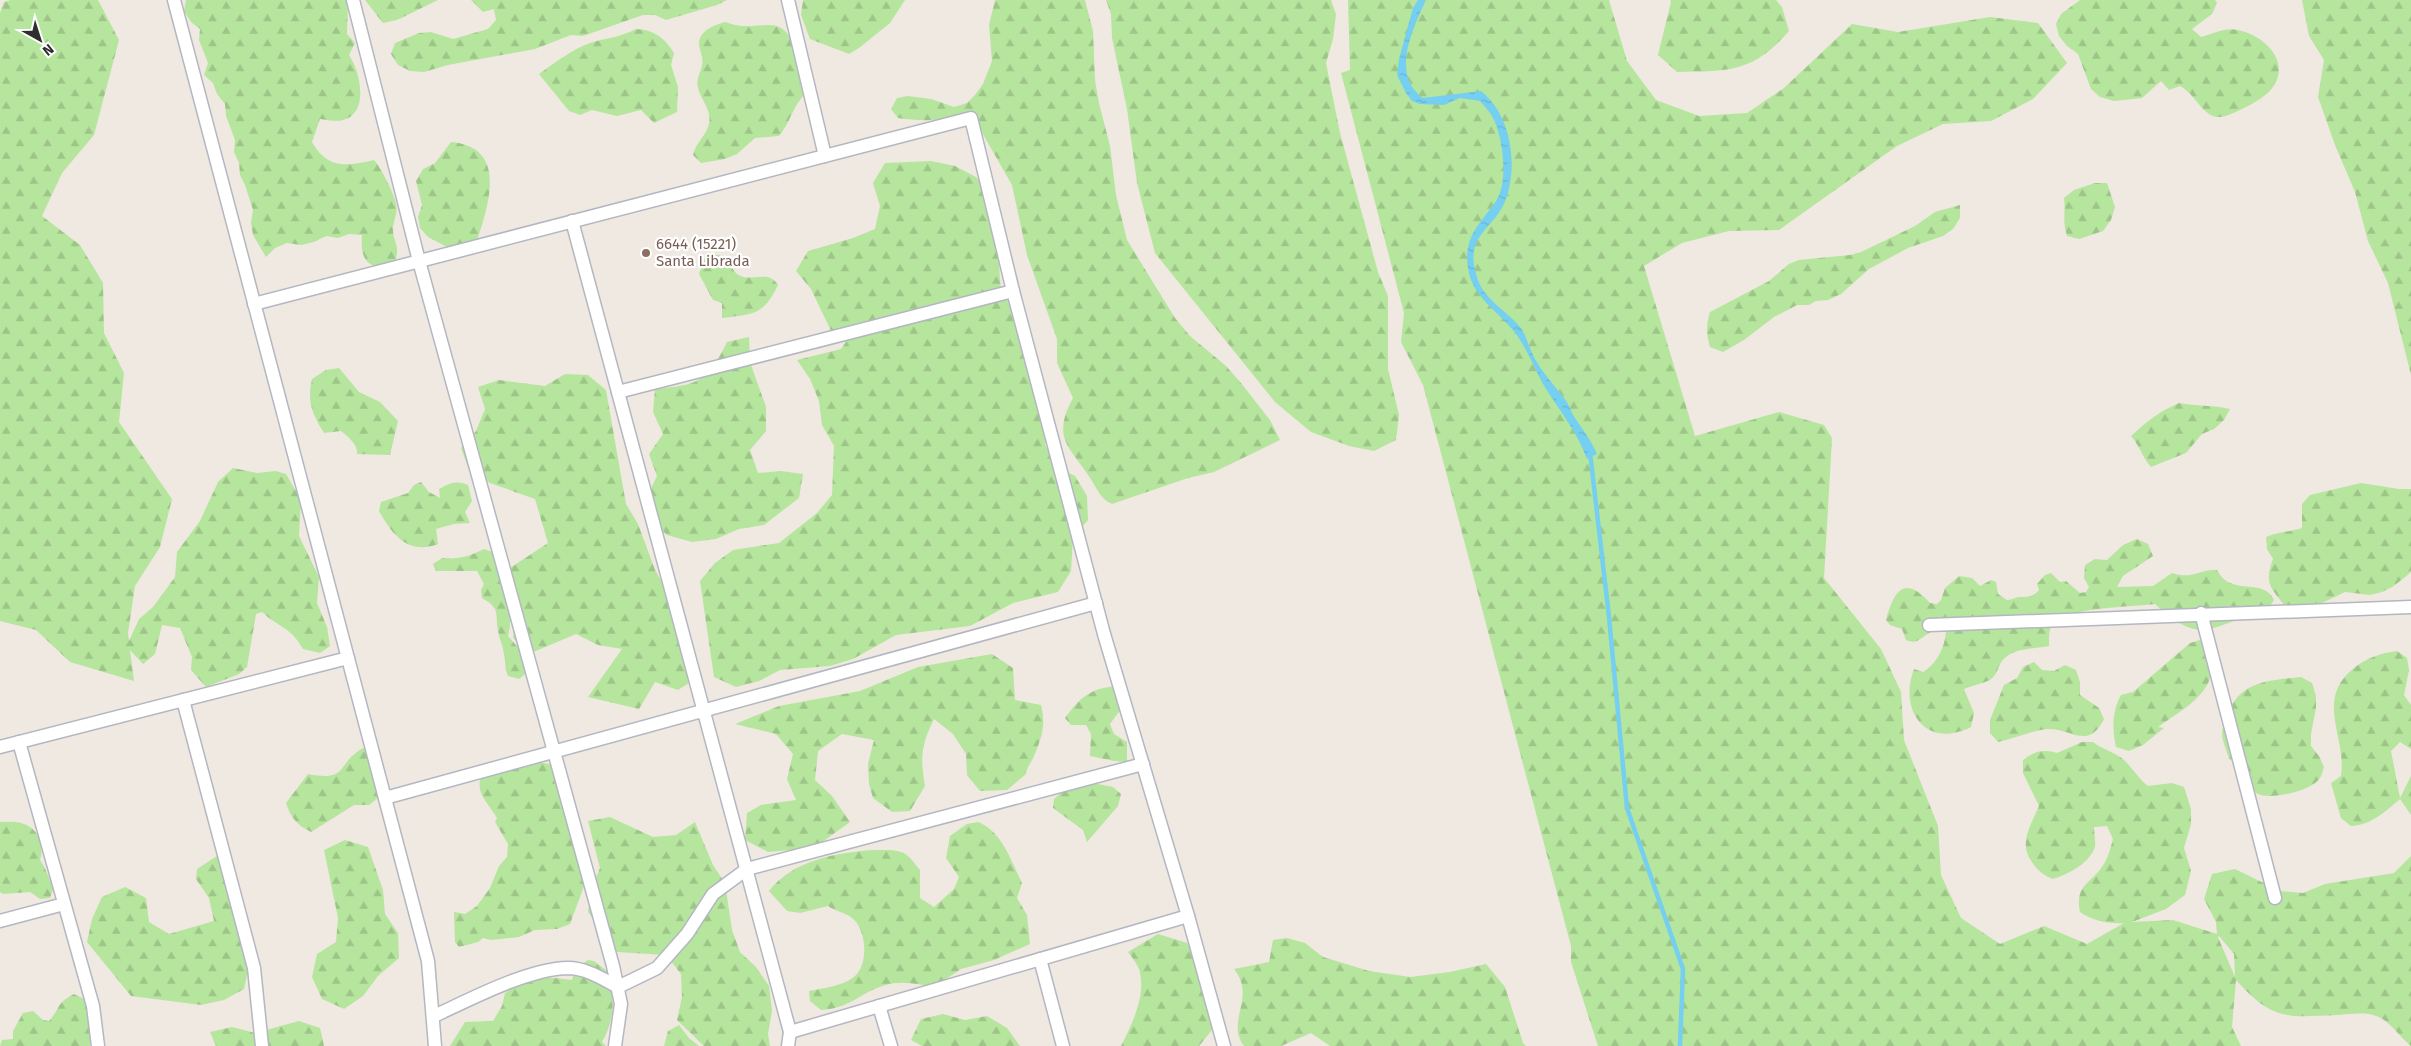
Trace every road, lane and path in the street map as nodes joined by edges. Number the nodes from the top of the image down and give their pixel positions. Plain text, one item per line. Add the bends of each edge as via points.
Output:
1 (174, 0) edge
2 (353, 0) edge
3 (788, 0) edge
4 (824, 156) junction
5 (572, 221) junction
6 (419, 261) junction
7 (1013, 291) junction
8 (254, 304) junction
9 (618, 392) junction
10 (1096, 603) junction
11 (2411, 607) edge
12 (2201, 613) junction
13 (1929, 625) dead end
14 (348, 658) junction
15 (183, 700) junction
16 (704, 710) junction
17 (19, 742) junction
18 (0, 747) edge
19 (554, 752) junction
20 (1143, 764) junction
21 (385, 798) junction
22 (747, 869) junction
23 (2275, 898) dead end
24 (64, 904) junction
25 (1188, 916) junction
26 (0, 921) edge
27 (1040, 959) junction
28 (618, 987) junction
29 (879, 1006) junction
30 (434, 1016) junction
31 (790, 1032) junction
32 (98, 1046) edge
33 (262, 1046) edge
34 (435, 1046) edge
35 (615, 1046) edge
36 (788, 1046) edge
37 (892, 1046) edge
38 (1063, 1046) edge
39 (1224, 1046) edge

1 - 8 street
2 - 6 street
3 - 4 street
4 - 5 street
4 - 7 street via 971,118
5 - 6 street
5 - 9 street
6 - 8 street
6 - 19 street
7 - 9 street
7 - 10 street
8 - 14 street
9 - 16 street
10 - 16 street
10 - 20 street
11 - 12 street
12 - 13 street
12 - 23 street
14 - 15 street
14 - 21 street
15 - 17 street
15 - 33 street via 254,968
16 - 19 street
16 - 22 street
17 - 18 street
17 - 24 street
19 - 21 street
19 - 28 street
20 - 22 street
20 - 25 street
21 - 30 street via 428,961
22 - 28 street via 714,894 687,934 657,968
22 - 31 street
24 - 26 street
24 - 32 street via 93,1006
25 - 27 street
25 - 39 street
27 - 29 street
27 - 38 street
28 - 30 street via 590,972 568,968 531,975
28 - 35 street via 621,1004
29 - 31 street
29 - 37 street
30 - 34 street
31 - 36 street

